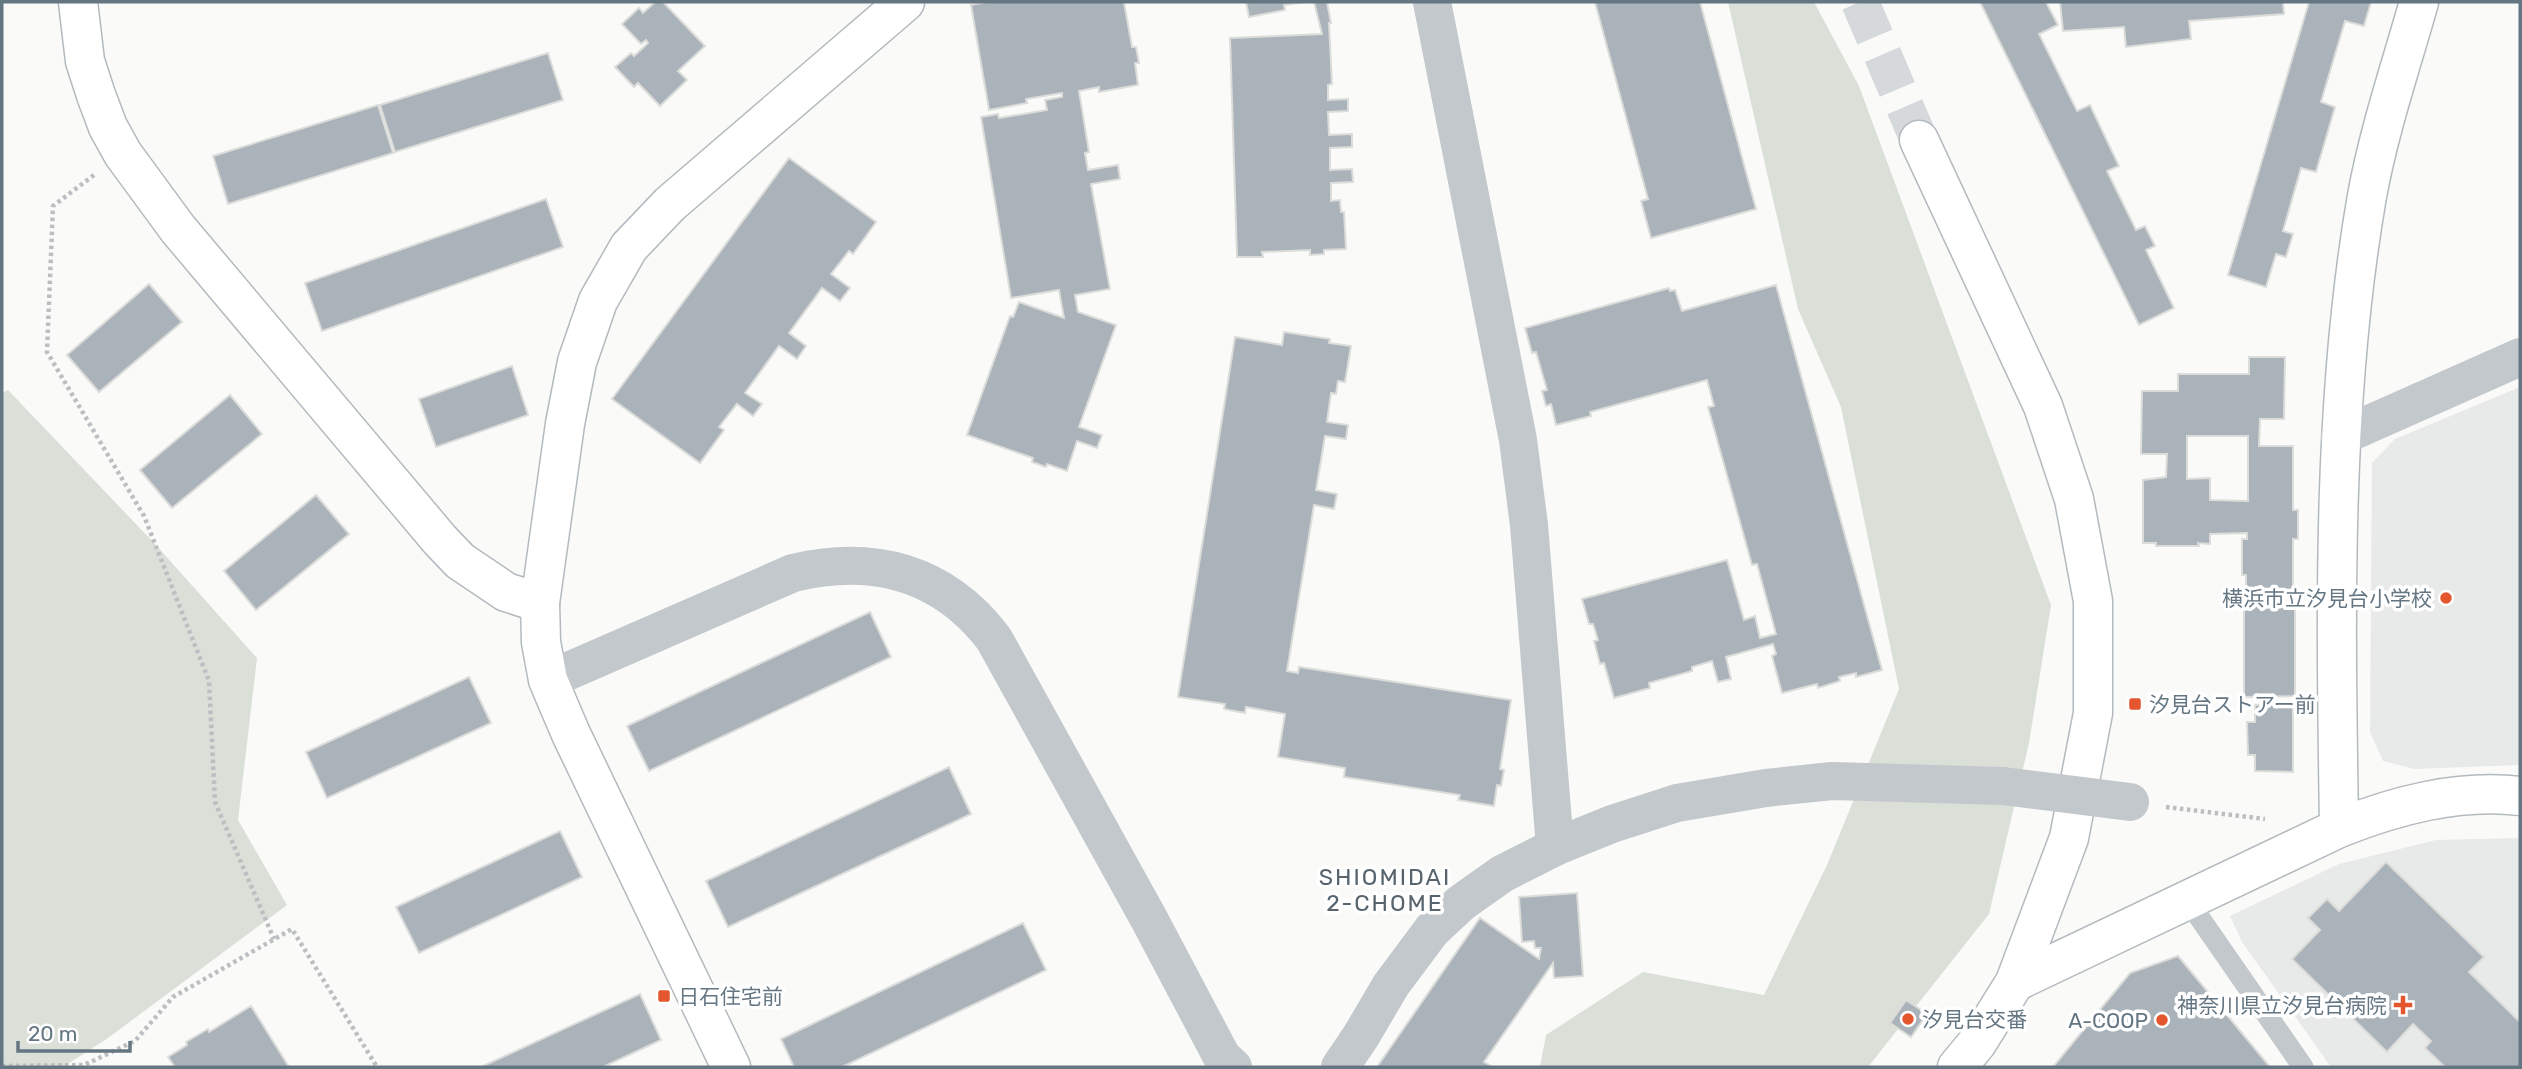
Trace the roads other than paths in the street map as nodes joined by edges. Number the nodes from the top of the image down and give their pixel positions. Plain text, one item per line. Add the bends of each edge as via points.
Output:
1 (78, 2) edge
2 (905, 2) edge
3 (1432, 2) edge
4 (2420, 2) edge
5 (1920, 140) tunnel mouth
6 (2520, 357) edge
7 (2340, 437) junction
8 (540, 603) junction
9 (548, 680) junction
10 (2520, 796) edge
11 (2130, 802) road end
12 (2339, 828) junction
13 (1555, 847) junction
14 (2188, 901) junction
15 (2015, 982) junction
16 (731, 1067) edge
17 (1233, 1067) edge
18 (1340, 1067) edge
19 (1957, 1067) edge
20 (2303, 1067) edge

1 - 8 street via 83,48 108,127 178,229 460,561 506,592
2 - 8 street via 670,204 629,247 598,301 577,362
3 - 13 street via 1518,440 1530,524
4 - 7 street via 2368,193
5 - 15 street via 2043,406 2074,499 2093,601 2093,713 2069,838
6 - 7 street
7 - 12 street
8 - 9 street
9 - 16 street
9 - 17 street via 824,566 892,570 936,586 976,616 994,639 1222,1057
10 - 12 street via 2490,792 2444,798 2385,810
11 - 13 street, bridge via 2003,786 1832,781 1677,803
12 - 14 street
13 - 18 street via 1502,874 1432,930
14 - 15 street
14 - 20 lane
15 - 19 street

